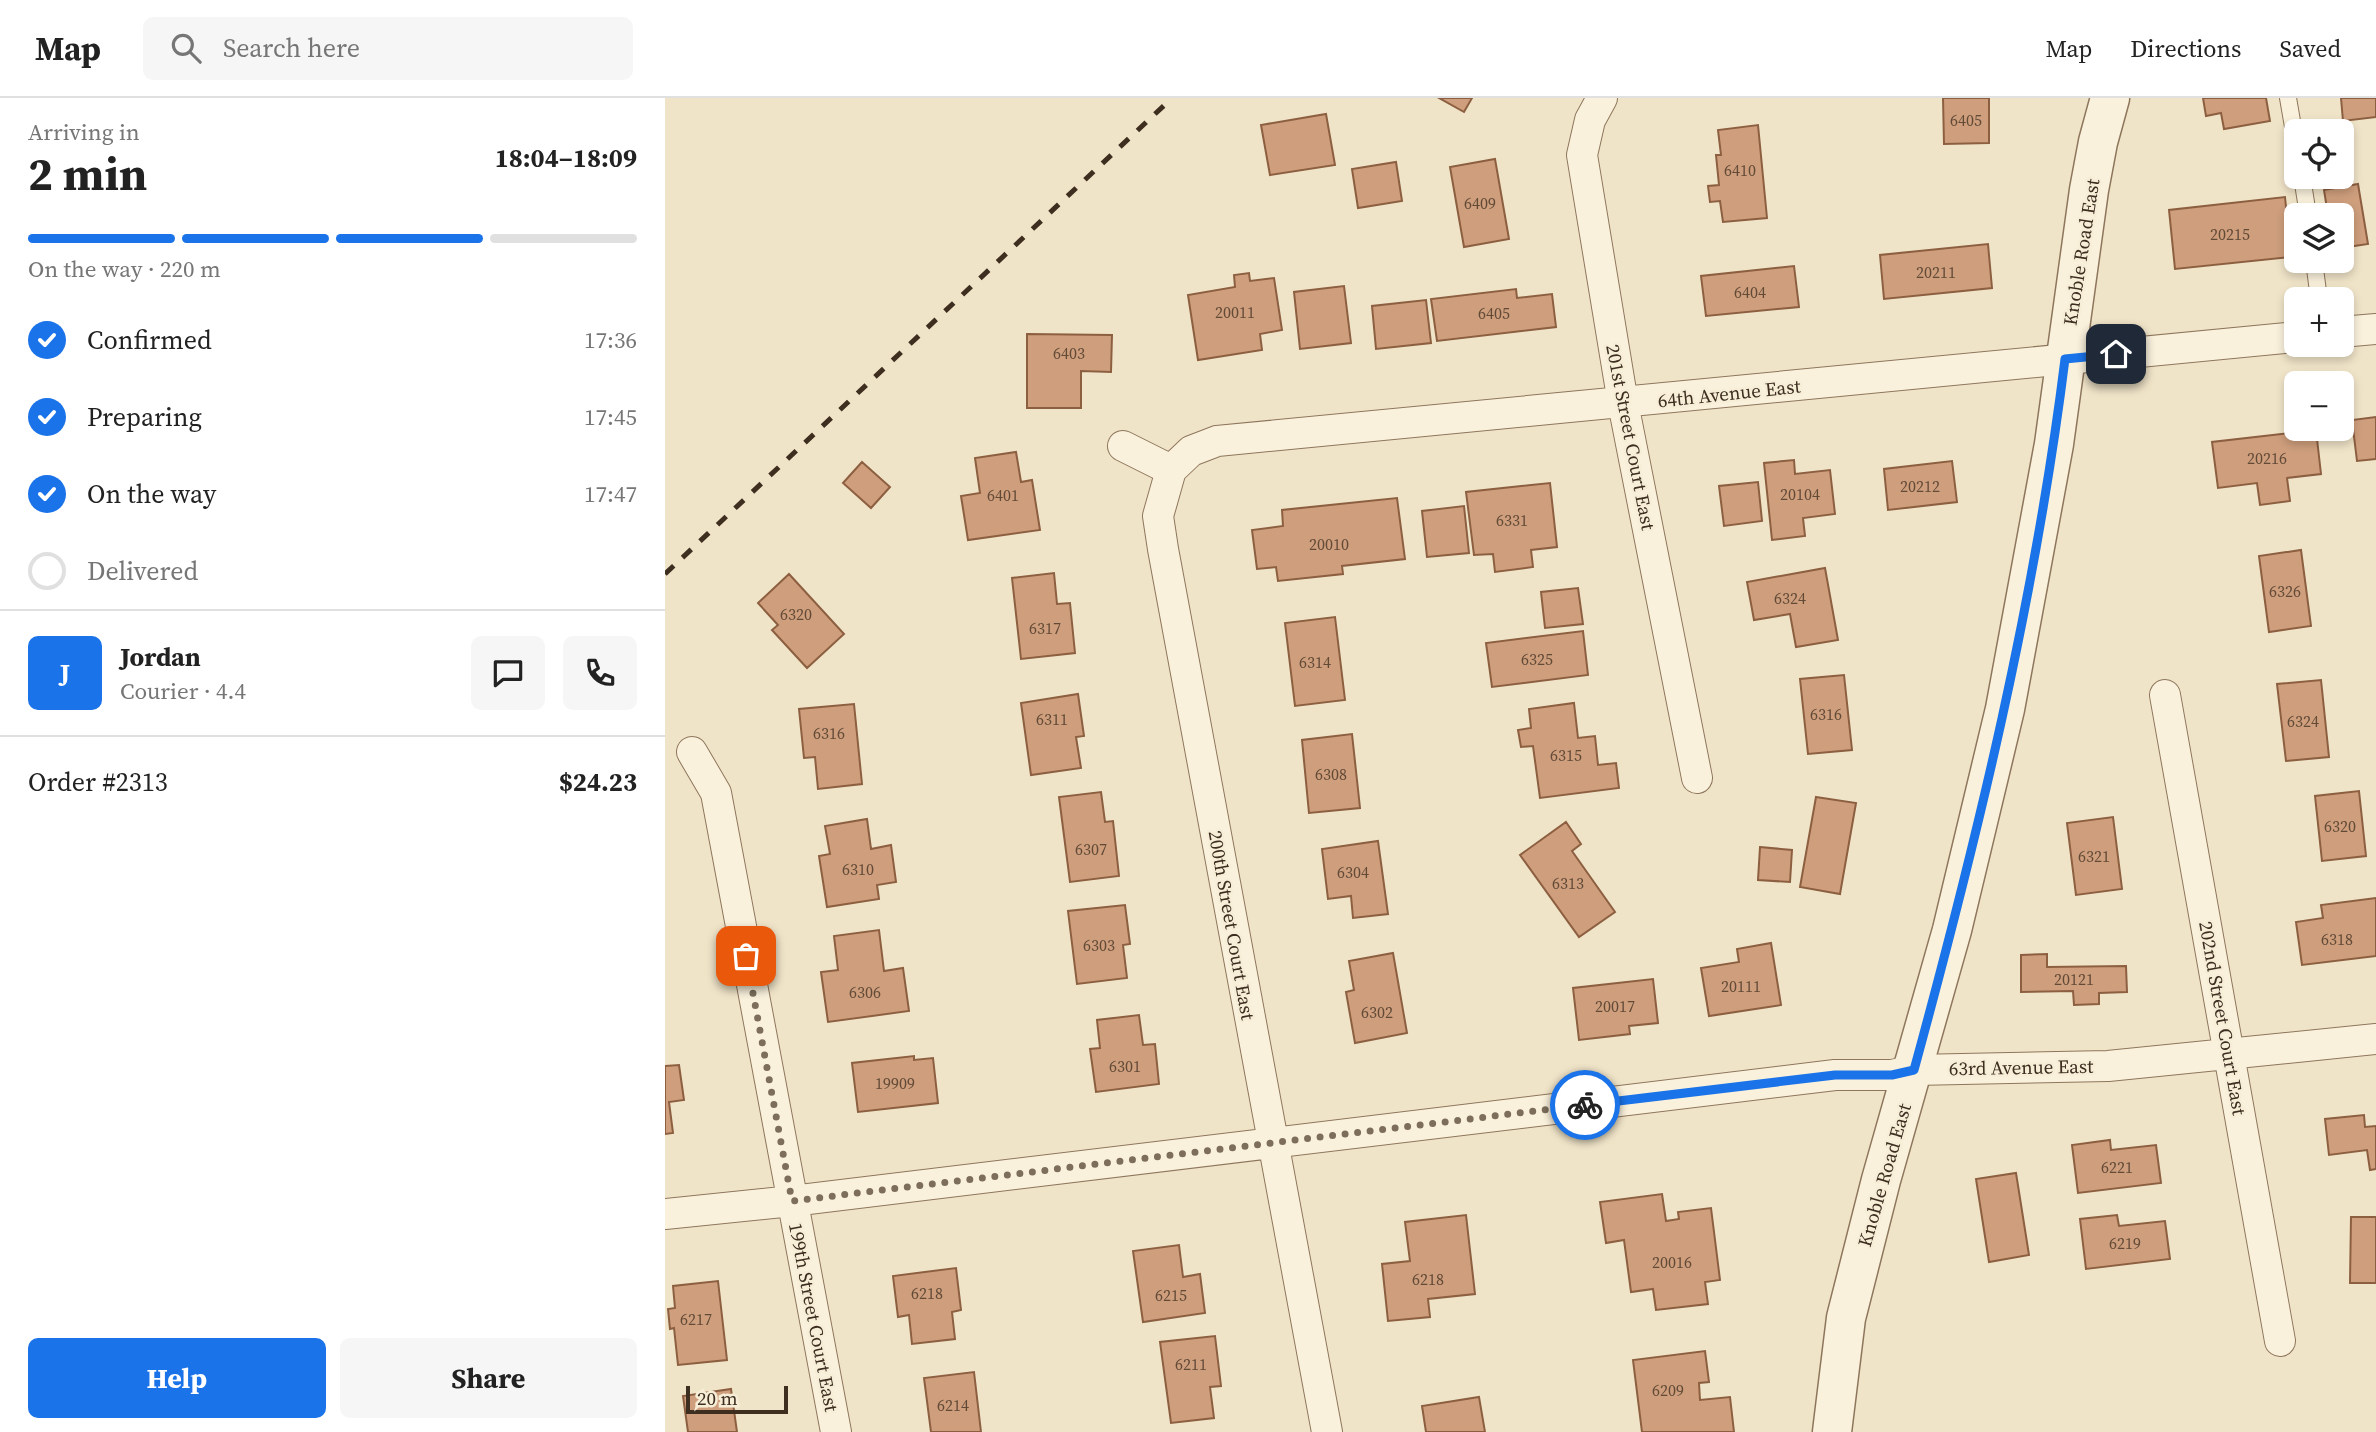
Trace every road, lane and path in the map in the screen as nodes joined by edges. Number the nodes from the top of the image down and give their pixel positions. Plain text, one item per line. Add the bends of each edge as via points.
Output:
1 (1602, 98) edge
2 (2110, 98) edge
3 (2288, 98) edge
4 (2292, 119) edge
5 (2376, 329) edge
6 (2354, 331) edge
7 (2284, 338) edge
8 (2065, 359) junction
9 (1623, 403) junction
10 (1123, 446) dead end
11 (1171, 470) junction
12 (2165, 695) dead end
13 (692, 752) dead end
14 (1697, 778) dead end
15 (2376, 1039) edge
16 (2229, 1054) junction
17 (1914, 1070) junction
18 (1272, 1143) junction
19 (792, 1201) junction
20 (665, 1214) edge
21 (2280, 1341) dead end
22 (836, 1432) edge
23 (1327, 1432) edge
24 (1832, 1432) edge

1 - 9 street, 201st Street Court East via 1590,120 1582,155
2 - 8 street, Knoble Road East via 2089,190
3 - 4 lane
5 - 6 street
7 - 8 street, 64th Avenue East
8 - 9 street, 64th Avenue East
8 - 17 street, Knoble Road East via 2054,444 2005,709
9 - 11 street, 64th Avenue East via 1217,441 1191,451
9 - 14 street, 201st Street Court East
10 - 11 street
11 - 18 street, 200th Street Court East via 1158,516
12 - 16 street, 202nd Street Court East
13 - 19 street, 199th Street Court East via 716,793
15 - 16 street, 63rd Avenue East
16 - 17 street, 63rd Avenue East via 2108,1066
16 - 21 street, 202nd Street Court East
17 - 18 street, 63rd Avenue East via 1892,1075 1835,1075
17 - 24 street, Knoble Road East via 1846,1318
18 - 19 street, 63rd Avenue East
18 - 23 street, 200th Street Court East
19 - 20 street, 63rd Avenue East
19 - 22 street, 199th Street Court East

